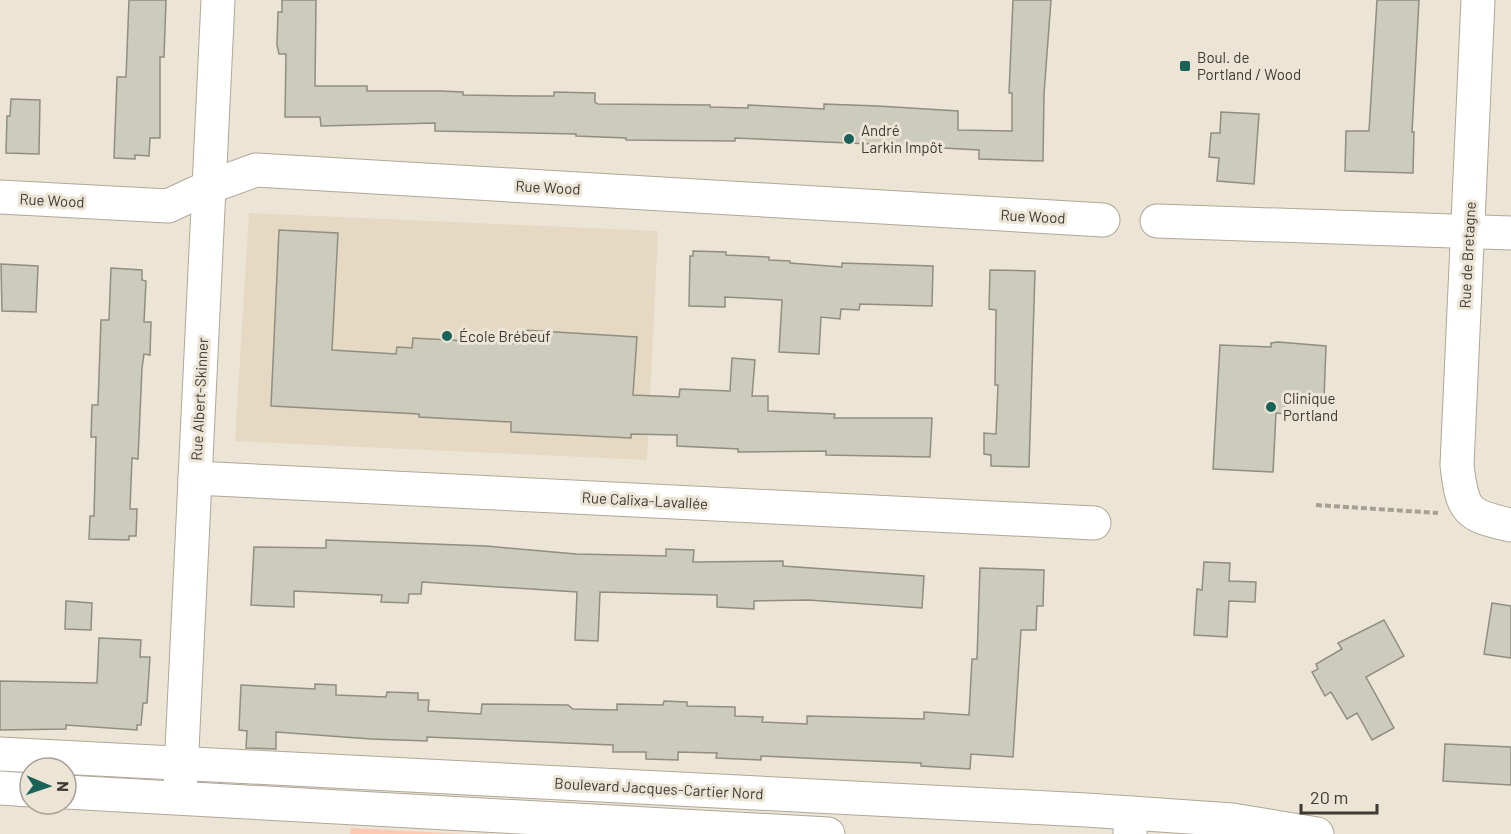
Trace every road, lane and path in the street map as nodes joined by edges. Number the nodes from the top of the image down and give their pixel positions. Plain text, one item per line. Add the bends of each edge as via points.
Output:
1 (218, 0) edge
2 (1478, 0) edge
3 (209, 187) junction
4 (0, 197) edge
5 (1103, 220) dead end
6 (1157, 221) dead end
7 (1468, 231) junction
8 (1511, 233) edge
9 (195, 478) junction
10 (1316, 505) dead end
11 (1466, 508) junction
12 (1094, 523) dead end
13 (1511, 525) edge
14 (0, 754) edge
15 (181, 763) junction
16 (0, 788) edge
17 (18, 789) edge
18 (78, 793) edge
19 (180, 798) junction
20 (1085, 822) edge
21 (1130, 824) edge
22 (828, 834) edge
23 (1317, 834) edge

1 - 3 street, Rue Albert-Skinner
2 - 7 street, Rue de Bretagne
3 - 4 street, Rue Wood via 168,206
3 - 5 street, Rue Wood via 256,170
3 - 9 street, Rue Albert-Skinner
6 - 7 street
7 - 8 street
7 - 11 street, Rue de Bretagne via 1457,465
9 - 12 street, Rue Calixa-Lavallée
9 - 15 street, Rue Albert-Skinner
10 - 11 path via 1438,513
11 - 13 street via 1480,518
14 - 15 street, Boulevard Jacques-Cartier Nord
15 - 19 street, Rue Albert-Skinner
15 - 20 street, Boulevard Jacques-Cartier Nord
16 - 17 street
18 - 19 street
19 - 22 street
20 - 21 street, Boulevard Jacques-Cartier Nord
21 - 23 street, Boulevard Jacques-Cartier Nord via 1232,820

